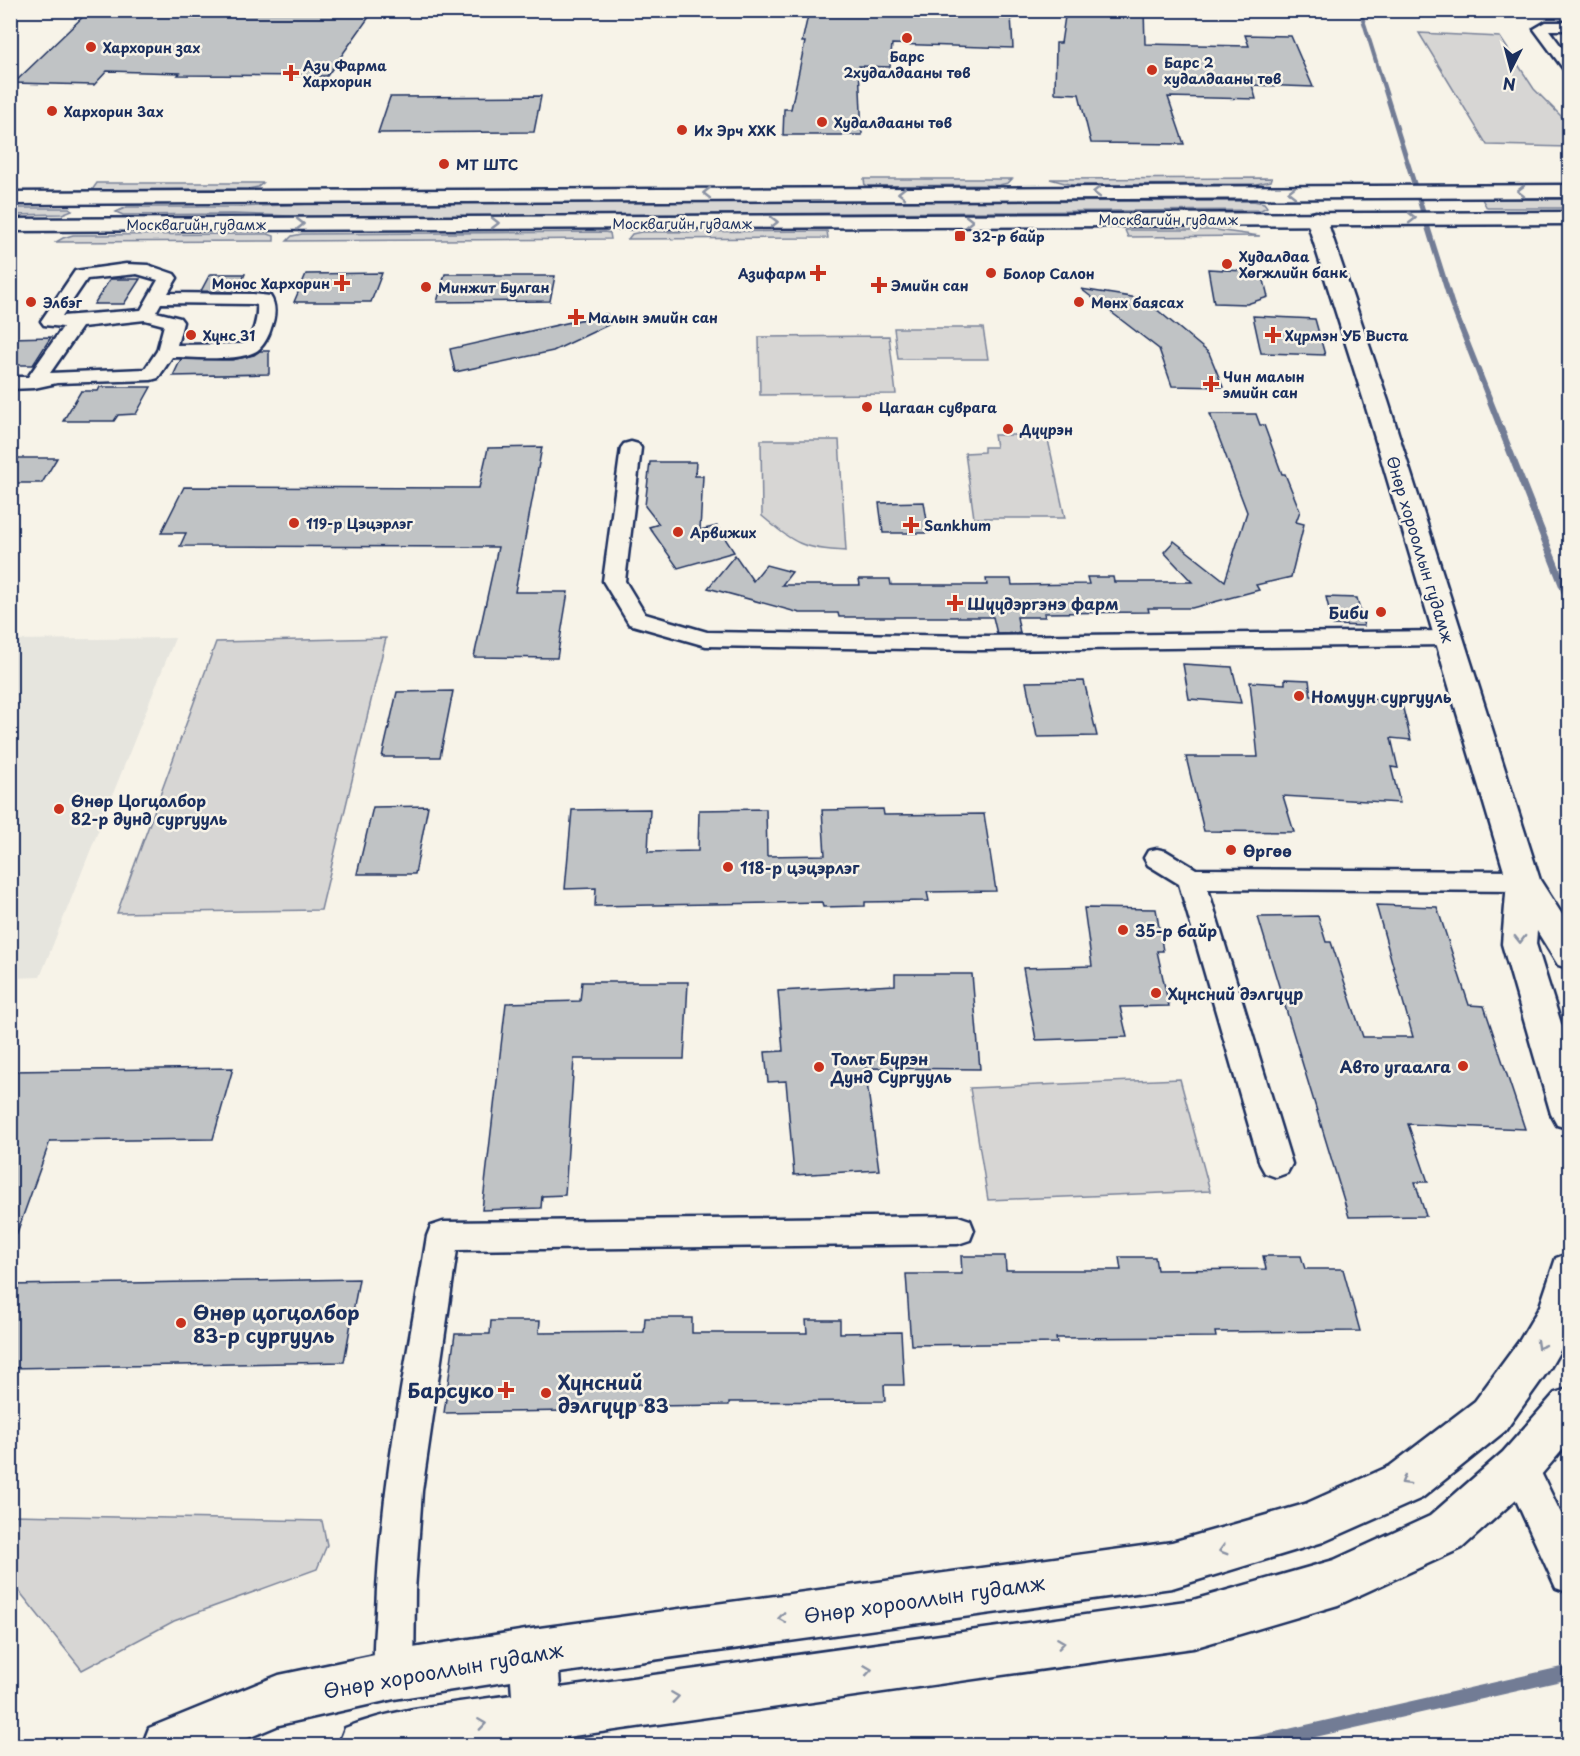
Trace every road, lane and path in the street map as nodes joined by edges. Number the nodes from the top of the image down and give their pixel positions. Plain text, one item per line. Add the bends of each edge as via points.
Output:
1 (1569, 26) edge
2 (1569, 68) edge
3 (1569, 191) edge
4 (10, 198) edge
5 (98, 198) junction
6 (1569, 218) edge
7 (1316, 219) junction
8 (10, 225) edge
9 (84, 225) junction
10 (157, 298) junction
11 (145, 315) junction
12 (76, 322) junction
13 (166, 351) junction
14 (10, 382) edge
15 (34, 382) junction
16 (631, 448) dead end
17 (1447, 638) junction
18 (1157, 858) dead end
19 (1191, 879) junction
20 (1524, 881) junction
21 (1569, 956) edge
22 (1569, 1114) edge
23 (1276, 1164) dead end
24 (958, 1230) dead end
25 (1569, 1271) edge
26 (1569, 1408) edge
27 (1519, 1467) junction
28 (1562, 1558) edge
29 (532, 1653) junction
30 (394, 1675) junction
31 (541, 1731) edge
32 (167, 1746) edge
33 (363, 1746) edge

1 - 2 street via 1541,29
3 -> 5 main road, Москвагийн гудамж
4 - 5 main road, Москвагийн гудамж
5 - 9 main road
7 -> 6 main road, Москвагийн гудамж
9 -> 7 main road, Москвагийн гудамж
7 - 17 main road, Өнөр хорооллын гудамж
8 - 9 main road, Москвагийн гудамж
10 - 11 street
10 - 12 street via 168,278 158,271 114,270 81,275 50,321
10 - 13 street via 253,299 268,304 254,345 240,351
11 - 12 street
11 - 13 street via 174,322
12 - 15 street
13 - 15 street via 151,374 57,377
14 - 15 street
16 - 17 street via 614,581 637,619 706,639 981,643
17 - 20 main road, Өнөр хорооллын гудамж
18 - 19 street
19 - 20 street
19 - 23 street
20 - 21 main road, Өнөр хорооллын гудамж
20 -> 22 main road, Өнөр хорооллын гудамж via 1519,944
24 - 30 street via 443,1236 404,1491
25 -> 29 main road, Өнөр хорооллын гудамж via 1559,1312 1535,1354 1490,1416 1406,1482 1307,1526 1172,1565
26 - 27 main road
27 - 28 street
31 -> 27 main road via 1193,1624 1338,1582 1446,1532
29 - 30 main road, Өнөр хорооллын гудамж
29 - 31 main road
30 - 32 main road, Өнөр хорооллын гудамж via 279,1700
33 -> 31 main road via 411,1734

